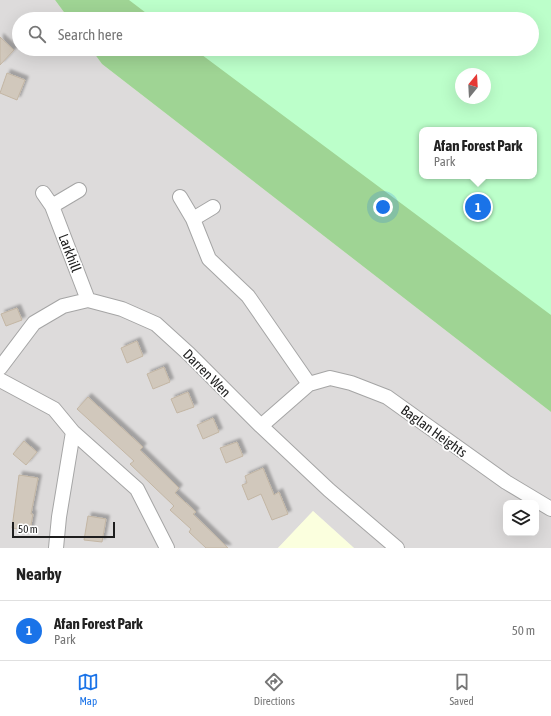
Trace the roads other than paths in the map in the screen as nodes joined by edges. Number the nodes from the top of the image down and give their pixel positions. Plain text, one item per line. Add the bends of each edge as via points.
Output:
1 (79, 190) dead end
2 (43, 193) dead end
3 (180, 196) dead end
4 (52, 206) junction
5 (213, 207) dead end
6 (193, 219) junction
7 (88, 300) junction
8 (0, 368) edge
9 (0, 380) edge
10 (308, 384) junction
11 (261, 426) junction
12 (73, 432) junction
13 (551, 509) edge
14 (56, 548) edge
15 (167, 548) edge
16 (397, 548) edge

1 - 4 street
2 - 4 street, Larkhill
3 - 6 street
4 - 7 street, Larkhill
5 - 6 street
6 - 10 street via 209,259 248,296
7 - 8 street, Darren Wen via 63,306 34,323
7 - 11 street, Darren Wen via 122,309 156,324
9 - 12 street via 54,409
10 - 11 street, Baglan Heights
10 - 13 street, Baglan Heights via 330,378 387,397 506,482
11 - 16 street, Darren Wen via 329,490
12 - 14 street
12 - 15 street via 137,489

